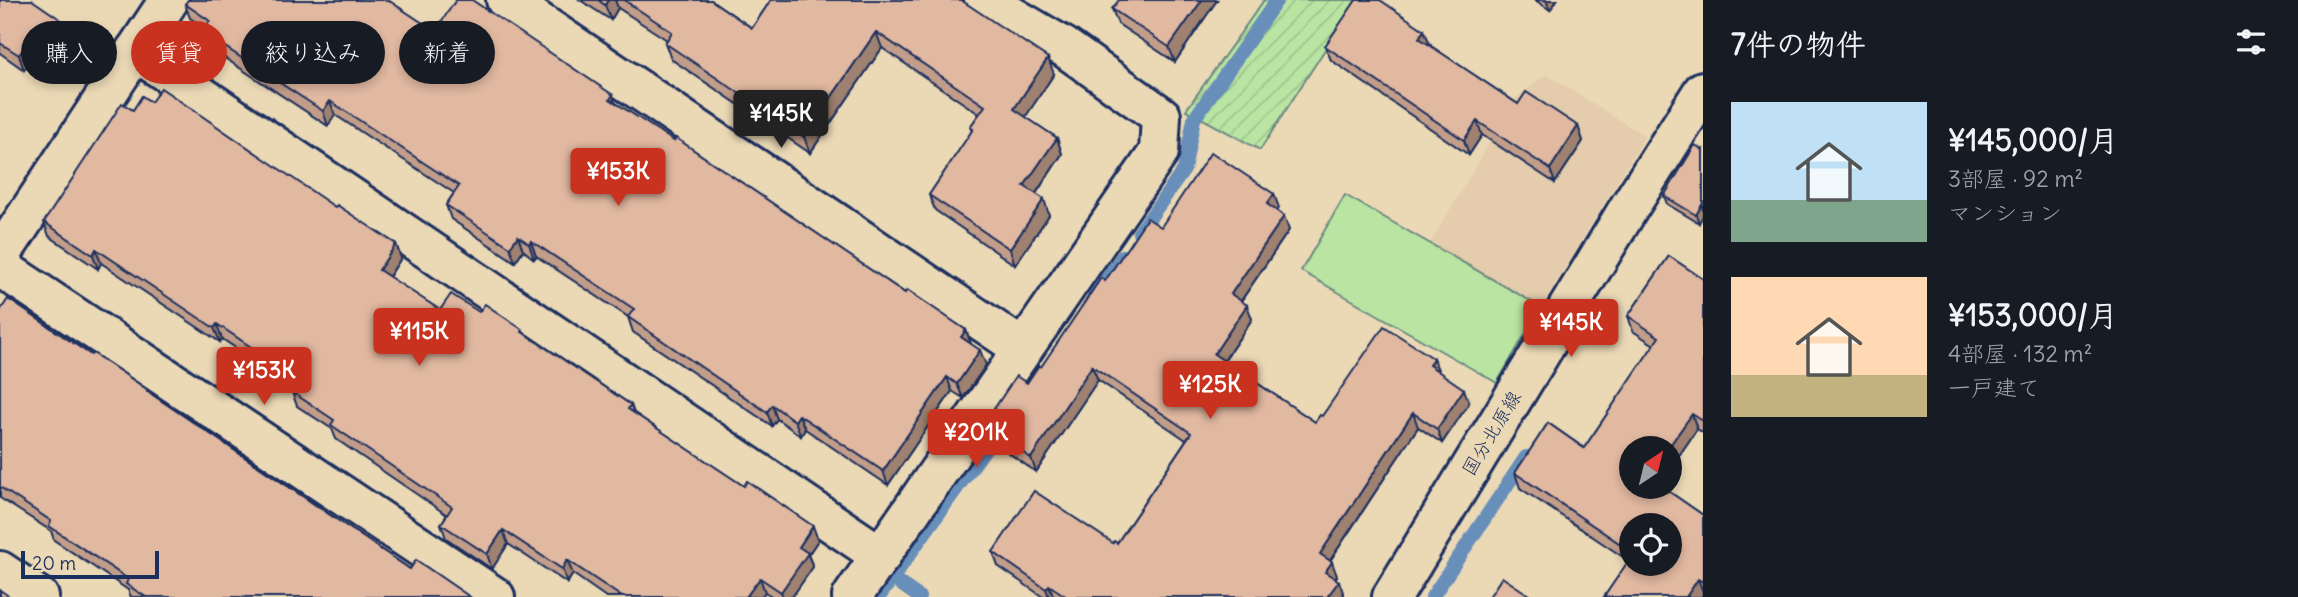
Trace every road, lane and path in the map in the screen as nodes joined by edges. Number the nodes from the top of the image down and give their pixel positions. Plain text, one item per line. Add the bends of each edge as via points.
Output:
1 (169, 0) edge
2 (506, 0) edge
3 (984, 0) edge
4 (155, 21) edge
5 (131, 57) edge
6 (184, 84) edge
7 (1703, 91) edge
8 (0, 256) edge
9 (0, 267) edge
10 (1023, 349) junction
11 (881, 556) junction
12 (0, 571) edge
13 (39, 597) edge
14 (495, 597) edge
15 (852, 597) edge
16 (1392, 597) edge

1 - 4 street
2 - 10 street
3 - 10 street via 1064,47 1161,116 1159,152
5 - 8 street
6 - 11 street
7 - 16 street, 国分北原線
9 - 14 street
10 - 11 street
11 - 15 street
12 - 13 street

